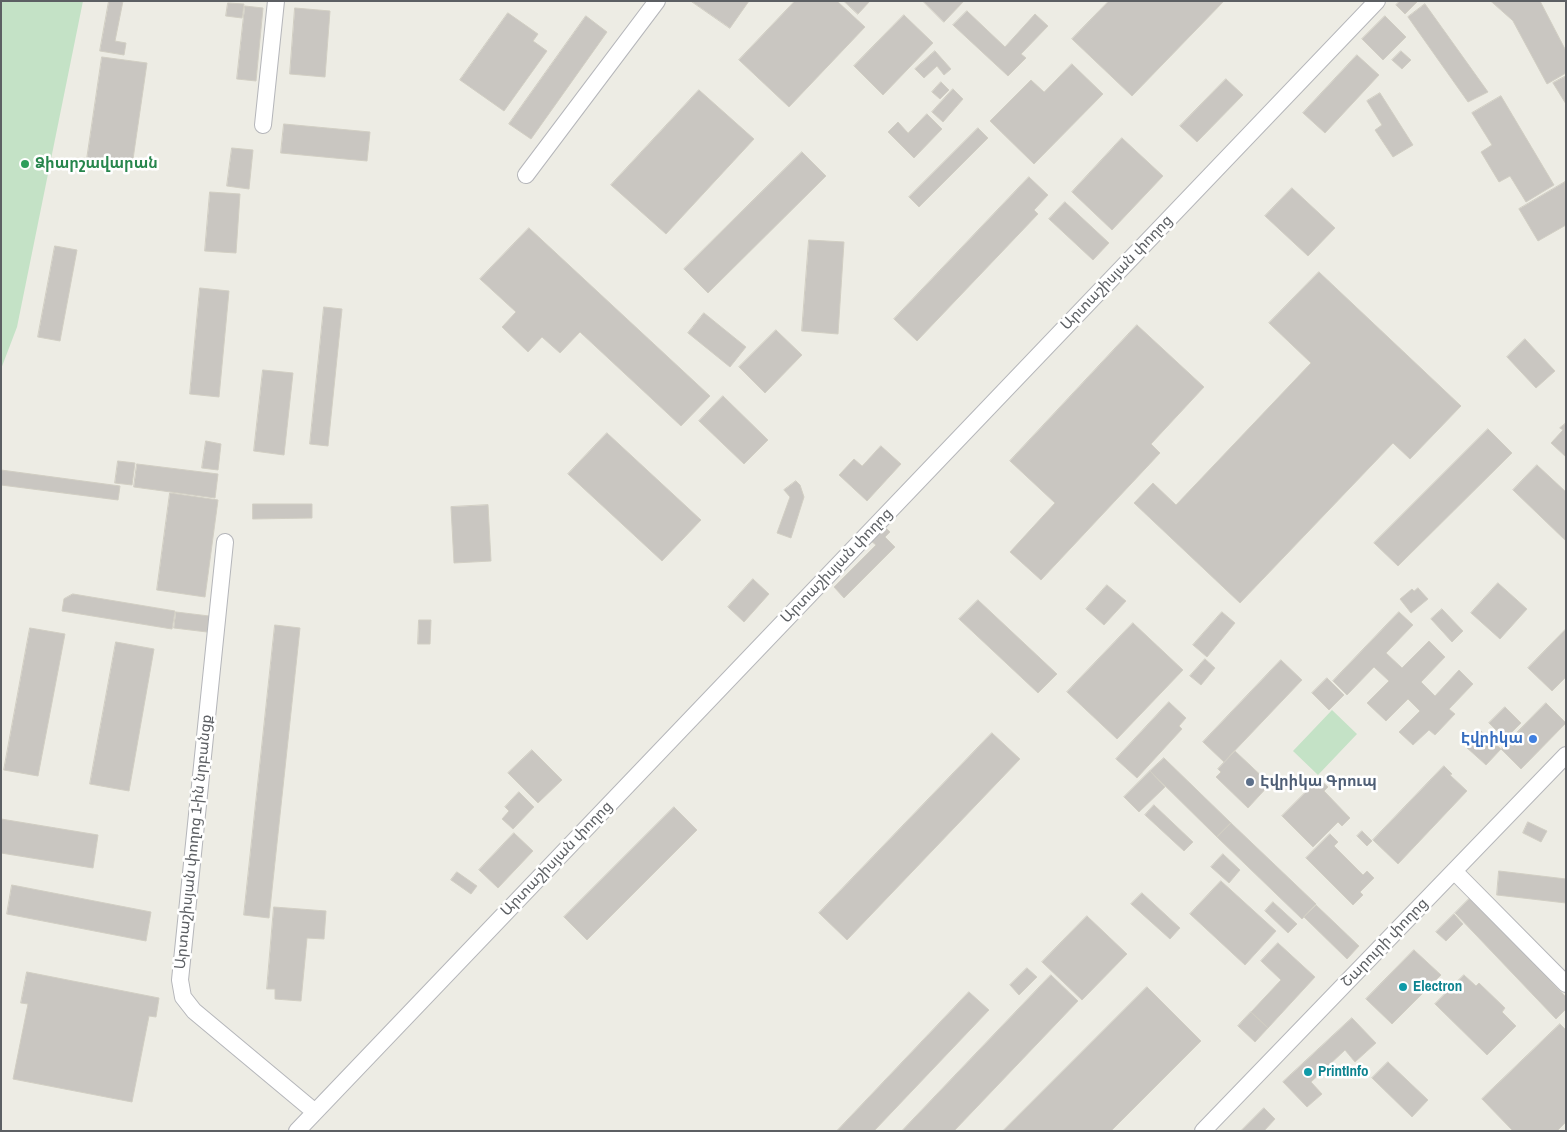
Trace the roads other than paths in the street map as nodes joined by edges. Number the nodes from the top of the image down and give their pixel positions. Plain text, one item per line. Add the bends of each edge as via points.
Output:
1 (276, 1) edge
2 (657, 1) edge
3 (1377, 1) edge
4 (263, 125) dead end
5 (526, 175) dead end
6 (225, 542) dead end
7 (1566, 755) edge
8 (1454, 871) junction
9 (1566, 984) edge
10 (315, 1112) junction
11 (297, 1131) edge
12 (1203, 1131) edge

1 - 4 street
2 - 5 street
3 - 10 street, Արտաշիսյան փողոց
6 - 10 street, Արտաշիսյան փողոց 1-ին նրբանցք via 180,980 183,997 194,1011
7 - 8 street, Շարուրի փողոց
8 - 9 street
8 - 12 street, Շարուրի փողոց
10 - 11 street, Արտաշիսյան փողոց

